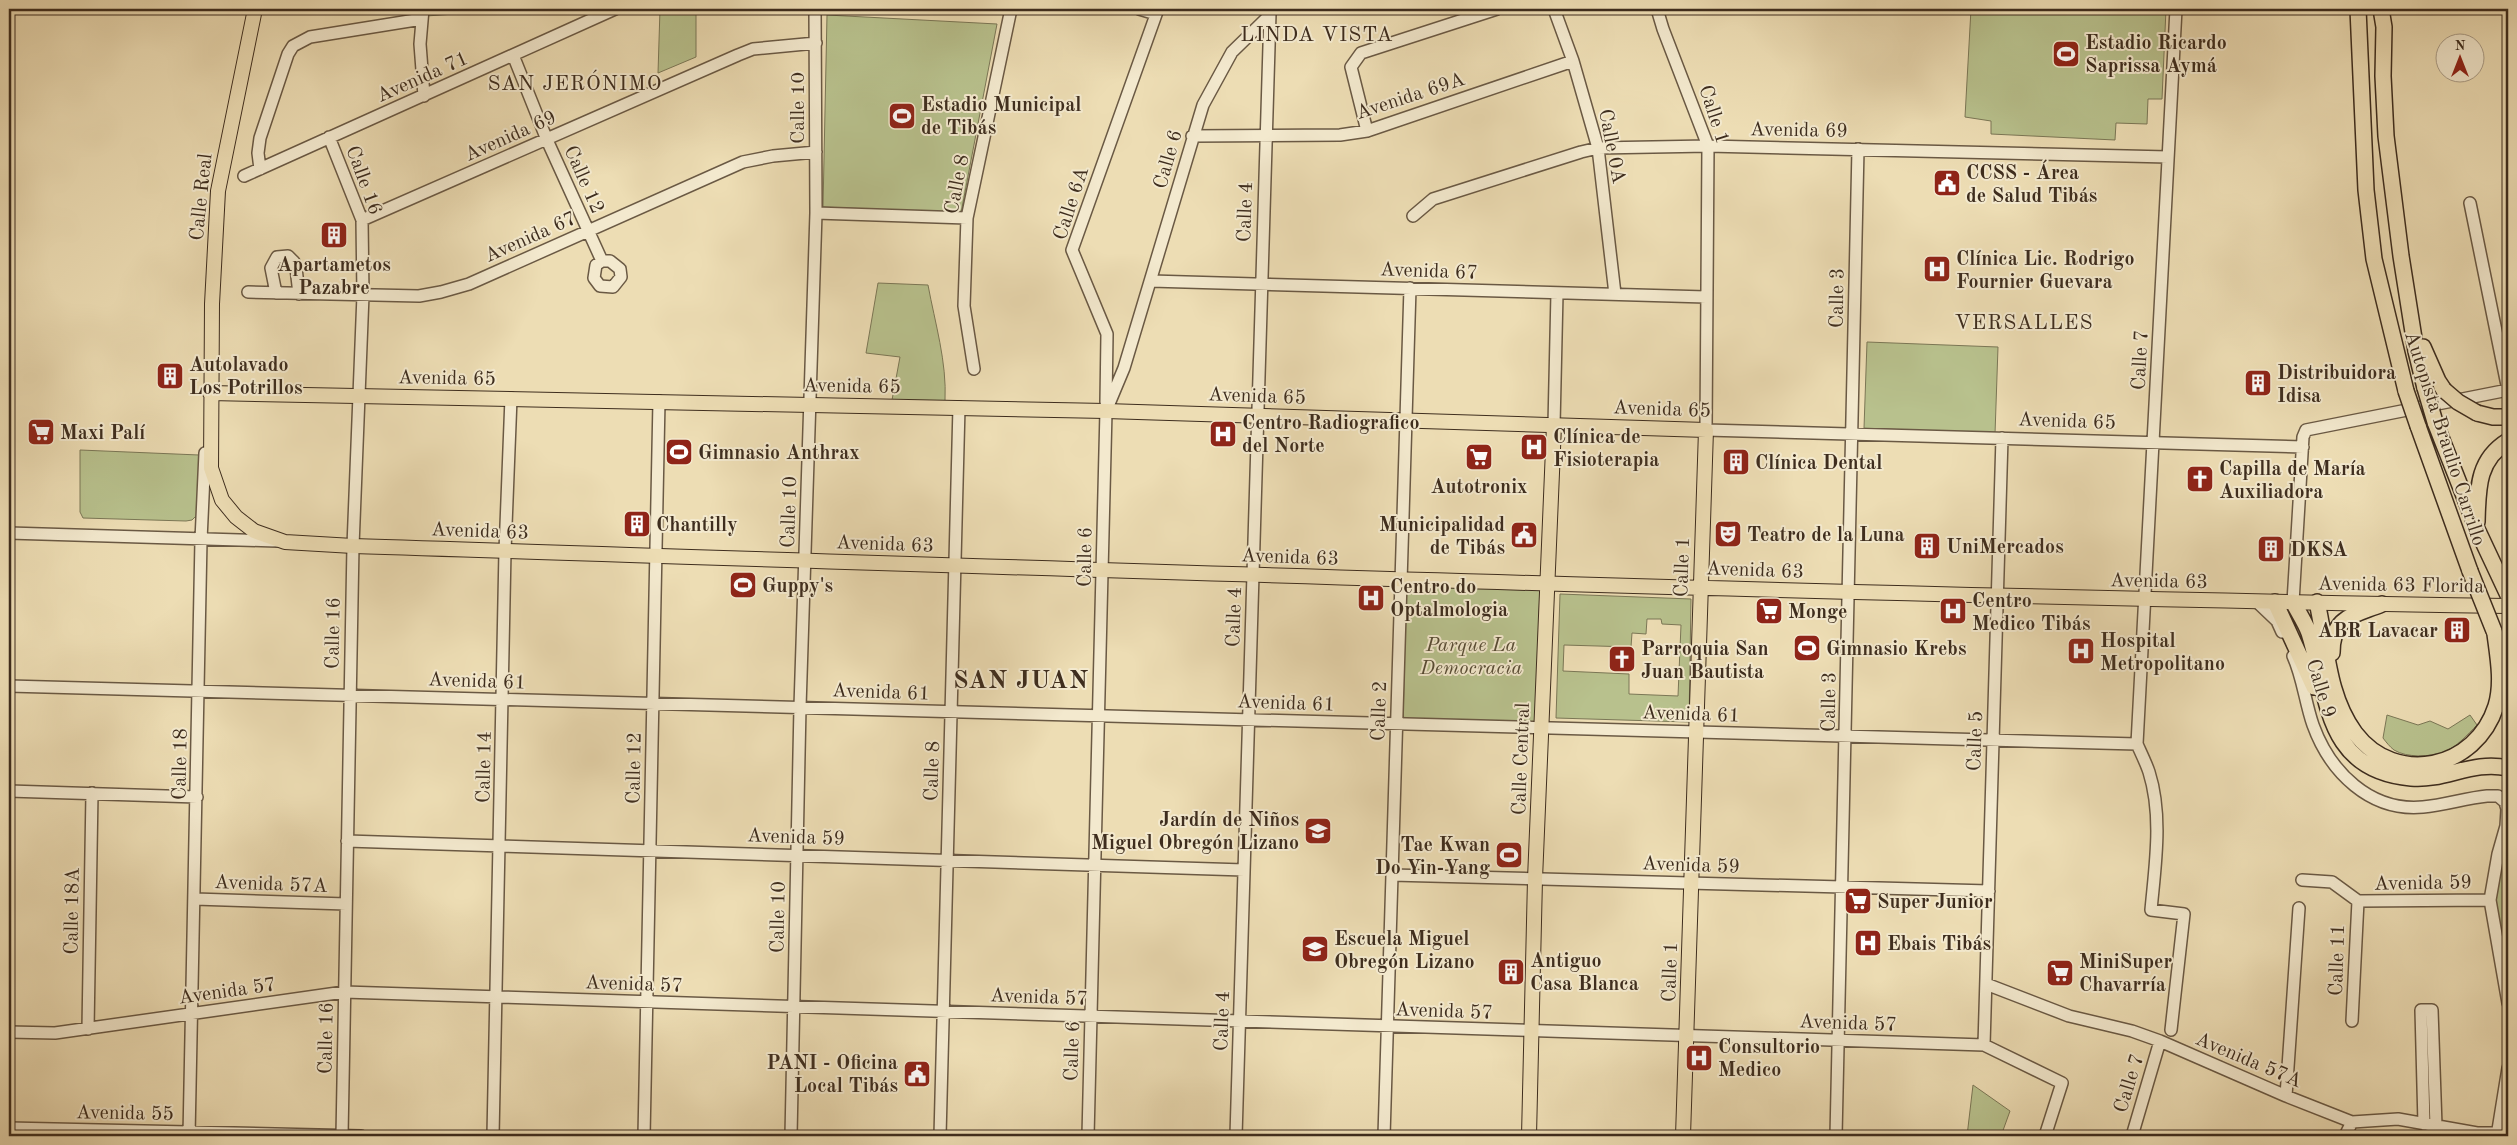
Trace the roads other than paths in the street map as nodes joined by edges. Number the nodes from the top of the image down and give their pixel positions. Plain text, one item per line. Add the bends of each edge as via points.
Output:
1 (255, 9) edge
2 (615, 9) edge
3 (815, 9) edge
4 (1011, 9) edge
5 (1139, 9) edge
6 (1496, 9) edge
7 (1554, 9) edge
8 (1657, 9) edge
9 (2176, 9) edge
10 (2358, 9) edge
11 (2381, 9) edge
12 (2387, 9) edge
13 (1157, 11) edge
14 (1270, 12) edge
15 (422, 14) edge
16 (2384, 27) junction
17 (816, 43) junction
18 (513, 55) junction
19 (1573, 61) junction
20 (424, 96) junction
21 (1367, 132) junction
22 (1265, 135) junction
23 (1192, 136) junction
24 (329, 137) junction
25 (547, 140) junction
26 (1708, 146) junction
27 (1598, 148) junction
28 (1858, 150) junction
29 (816, 152) junction
30 (2168, 158) junction
31 (260, 169) junction
32 (244, 176) dead end
33 (2470, 203) dead end
34 (816, 213) junction
35 (1413, 216) dead end
36 (967, 218) junction
37 (362, 220) junction
38 (588, 231) junction
39 (602, 261) dead end
40 (1151, 281) junction
41 (1261, 284) junction
42 (1410, 288) junction
43 (248, 292) dead end
44 (276, 294) junction
45 (299, 294) junction
46 (1557, 294) junction
47 (1615, 294) junction
48 (362, 295) junction
49 (1706, 297) junction
50 (2408, 307) junction
51 (1108, 367) junction
52 (1124, 368) junction
53 (974, 369) dead end
54 (2508, 390) edge
55 (210, 393) junction
56 (359, 395) junction
57 (511, 398) junction
58 (659, 401) junction
59 (811, 404) junction
60 (959, 407) junction
61 (1106, 411) junction
62 (1257, 415) junction
63 (2508, 417) edge
64 (1407, 420) junction
65 (1554, 425) junction
66 (1706, 430) junction
67 (1853, 434) junction
68 (2002, 438) junction
69 (2508, 441) edge
70 (2153, 442) junction
71 (2303, 446) junction
72 (2477, 528) junction
73 (9, 533) edge
74 (201, 540) junction
75 (286, 542) junction
76 (353, 546) junction
77 (505, 551) junction
78 (655, 556) junction
79 (805, 561) junction
80 (954, 566) junction
81 (1103, 570) junction
82 (1253, 575) junction
83 (1401, 580) junction
84 (1546, 583) junction
85 (1700, 588) junction
86 (1849, 592) junction
87 (2508, 595) edge
88 (1997, 596) junction
89 (2145, 599) junction
90 (2256, 601) junction
91 (2275, 602) junction
92 (2293, 602) junction
93 (2317, 602) junction
94 (2382, 604) junction
95 (2508, 606) edge
96 (2495, 633) junction
97 (2508, 664) edge
98 (2331, 680) junction
99 (9, 686) edge
100 (200, 691) junction
101 (350, 695) junction
102 (504, 699) junction
103 (653, 704) junction
104 (800, 708) junction
105 (951, 712) junction
106 (1100, 716) junction
107 (1248, 720) junction
108 (2330, 720) junction
109 (1397, 724) junction
110 (1541, 728) junction
111 (1696, 732) junction
112 (1846, 736) junction
113 (1993, 740) junction
114 (2137, 744) junction
115 (2508, 768) edge
116 (9, 791) edge
117 (92, 793) junction
118 (197, 797) junction
119 (2507, 828) edge
120 (347, 841) junction
121 (500, 846) junction
122 (650, 850) junction
123 (798, 855) junction
124 (947, 860) junction
125 (1095, 865) junction
126 (1244, 870) junction
127 (1392, 875) junction
128 (1535, 879) junction
129 (2302, 880) dead end
130 (1692, 883) junction
131 (1842, 887) junction
132 (1989, 891) junction
133 (195, 899) junction
134 (2490, 900) junction
135 (2358, 901) junction
136 (346, 904) junction
137 (2298, 908) dead end
138 (1986, 984) junction
139 (344, 992) junction
140 (496, 997) junction
141 (646, 1002) junction
142 (2508, 1003) edge
143 (794, 1007) junction
144 (943, 1012) junction
145 (192, 1014) junction
146 (1091, 1017) junction
147 (2352, 1021) dead end
148 (1240, 1022) junction
149 (1388, 1027) junction
150 (88, 1028) junction
151 (2171, 1030) dead end
152 (1531, 1031) junction
153 (9, 1032) edge
154 (1687, 1036) junction
155 (1838, 1040) junction
156 (2160, 1041) junction
157 (1984, 1045) junction
158 (2508, 1068) edge
159 (2286, 1096) junction
160 (2352, 1122) junction
161 (2424, 1124) junction
162 (2436, 1126) junction
163 (9, 1128) edge
164 (190, 1134) edge
165 (2499, 1135) edge
166 (342, 1136) edge
167 (361, 1136) edge
168 (493, 1136) edge
169 (644, 1136) edge
170 (791, 1136) edge
171 (940, 1136) edge
172 (1088, 1136) edge
173 (1236, 1136) edge
174 (1384, 1136) edge
175 (1529, 1136) edge
176 (1683, 1136) edge
177 (1836, 1136) edge
178 (2045, 1136) edge
179 (2132, 1136) edge
180 (2345, 1136) edge

1 - 55 main road, Calle Real via 218,191
2 - 18 street, Avenida 71
3 - 17 street, Calle 10
4 - 36 street, Calle 8
5 - 13 street
6 - 21 street via 1361,53 1351,67
7 - 19 street, Calle 0A
8 - 26 street, Calle 1
9 - 30 street, Calle 7
10 - 96 highway, Autopista Braulio Carrillo, bridge via 2365,171 2374,259 2406,391
11 - 16 highway, Autopista Braulio Carrillo
12 - 16 highway
13 - 51 street, Calle 6A via 1072,250 1106,334
14 - 22 street, Calle 4
14 - 23 street, Calle 6 via 1232,52 1203,106
15 - 20 street via 420,44
15 - 31 street via 310,37 293,46 260,138
16 - 50 highway, Autopista Braulio Carrillo via 2382,76 2386,136
17 - 25 street, Avenida 69 via 753,50 738,55
17 - 29 street, Calle 10
18 - 20 street, Avenida 71
18 - 25 street, Calle 12
19 - 21 street, Avenida 69A
19 - 27 street, Calle 0A
20 - 24 street, Avenida 71
21 - 22 street, Avenida 69A
22 - 23 street, Avenida 69A
22 - 41 street, Calle 4
23 - 40 street, Calle 6
24 - 31 street, Avenida 71
24 - 37 street, Calle 16
25 - 37 street, Avenida 69
25 - 38 street, Calle 12
26 - 27 street, Avenida 69
26 - 28 street, Avenida 69
26 - 49 street, Calle 1
27 - 35 street, Avenida 69 via 1433,200
27 - 47 street, Calle 0A
28 - 30 street, Avenida 69
28 - 67 street, Calle 3
29 - 34 street, Calle 10
29 - 38 street, Avenida 67 via 743,162
30 - 70 street, Calle 7
31 - 32 street, Avenida 71
33 - 54 street
34 - 36 street
34 - 59 street, Calle 10
36 - 53 street, Calle 8 via 964,306
37 - 48 street, Calle 16
38 - 39 street, Calle 12
38 - 48 street, Avenida 67 via 470,284 419,296
40 - 41 street, Avenida 67
40 - 52 street, Calle 6
41 - 42 street, Avenida 67
41 - 62 street, Calle 4
42 - 46 street, Avenida 67
42 - 64 street, Calle 2
43 - 44 street, Avenida 67
44 - 45 street, Avenida 67
44 - 45 street via 271,268 278,257 283,256 294,262
45 - 48 street, Avenida 67
46 - 47 street, Avenida 67
46 - 65 street, Calle Central
47 - 49 street, Avenida 67
48 - 56 street, Calle 16
49 - 66 street, Calle 1
50 - 63 highway, bridge via 2444,390 2477,413 2487,417
50 - 72 highway, Autopista Braulio Carrillo, bridge via 2435,422
51 - 52 street
51 - 61 street, Calle 6A
52 - 61 street, Calle 6
54 - 71 street via 2313,427 2306,430
55 - 56 main road, Avenida 65
55 - 74 street, Calle 18
55 - 75 main road, Avenida 63 via 211,468 219,495 244,525 264,536
56 - 57 main road, Avenida 65
56 - 76 street, Calle 16
57 - 58 main road, Avenida 65
57 - 77 street, Calle 14
58 - 59 main road, Avenida 65
58 - 78 street, Calle 12
59 - 60 main road, Avenida 65
59 - 79 street, Calle 10
60 - 61 main road, Avenida 65
60 - 80 street, Calle 8
61 - 62 main road, Avenida 65
61 - 81 street, Calle 6
62 - 64 main road, Avenida 65
62 - 82 street, Calle 4
64 - 65 main road, Avenida 65
64 - 83 street, Calle 2
65 - 66 main road, Avenida 65
65 - 84 main road, Calle Central
66 - 67 street, Avenida 65
66 - 85 main road, Calle 1
67 - 68 street, Avenida 65
67 - 86 street, Calle 3
68 - 70 street, Avenida 65
68 - 88 street, Calle 5
69 - 72 highway via 2494,451 2482,468
70 - 71 street, Avenida 65
70 - 89 street, Calle 7
71 - 92 street
72 - 87 highway, Autopista Braulio Carrillo
73 - 74 street, Avenida 63
74 - 75 street, Avenida 63
74 - 100 street, Calle 18
75 - 76 main road, Avenida 63
76 - 77 main road, Avenida 63
76 - 101 street, Calle 16
77 - 78 main road, Avenida 63
77 - 102 street, Calle 14
78 - 79 main road, Avenida 63
78 - 103 street, Calle 12
79 - 80 main road, Avenida 63
79 - 104 street, Calle 10
80 - 81 main road, Avenida 63
80 - 105 street, Calle 8
81 - 82 main road, Avenida 63
81 - 106 street, Calle 6
82 - 83 main road, Avenida 63
82 - 107 street, Calle 4
83 - 84 main road, Avenida 63
83 - 109 street, Calle 2
84 - 85 main road, Avenida 63
84 - 110 main road, Calle Central
85 - 86 main road, Avenida 63
85 - 111 main road, Calle 1
86 - 88 main road, Avenida 63
86 - 112 street, Calle 3
88 - 89 main road, Avenida 63
88 - 113 street, Calle 5
89 - 90 main road, Avenida 63
89 - 114 street, Calle 7
90 - 91 main road, Avenida 63
90 - 119 street, Calle 9 via 2277,621 2295,661 2321,746 2334,767 2353,786 2370,797 2398,806 2422,807 2466,798 2498,796 2508,809
91 - 92 main road, Avenida 63
91 - 108 highway
92 - 93 main road, Avenida 63 Florida
92 - 108 highway via 2308,632
93 - 94 main road, Avenida 63 Florida
93 - 98 highway
94 - 95 main road, Avenida 63 Florida
94 - 98 highway via 2347,619 2337,627 2332,640
96 - 97 highway, Autopista Braulio Carrillo
96 - 98 highway via 2499,678 2493,714 2470,747 2441,762 2406,764 2389,760 2373,751 2347,722
99 - 100 street, Avenida 61
100 - 101 street, Avenida 61
100 - 118 street, Calle 18
101 - 102 street, Avenida 61
101 - 120 street, Calle 16
102 - 103 street, Avenida 61
102 - 121 street, Calle 14
103 - 104 street, Avenida 61
103 - 122 street, Calle 12
104 - 105 street, Avenida 61
104 - 123 street, Calle 10
105 - 106 street, Avenida 61
105 - 124 street, Calle 8
106 - 107 street, Avenida 61
106 - 125 street, Calle 6
107 - 109 street, Avenida 61
107 - 126 street, Calle 4
108 - 115 highway via 2341,740 2357,756 2373,767 2396,775 2428,777 2481,765
109 - 110 street, Avenida 61
109 - 127 street, Calle 2
110 - 111 street, Avenida 61
110 - 128 main road, Calle Central
111 - 112 street, Avenida 61
111 - 130 main road, Calle 1
112 - 113 street, Avenida 61
112 - 131 street, Calle 3
113 - 114 street, Avenida 61
113 - 132 street, Calle 5
114 - 151 street via 2150,773 2155,801 2157,835 2151,910 2184,914
116 - 117 street
117 - 118 street
117 - 150 street, Calle 18A
118 - 133 street, Calle 18
119 - 134 street via 2498,854
120 - 121 street, Avenida 59
120 - 136 street, Calle 16
121 - 122 street, Avenida 59
121 - 140 street, Calle 14
122 - 123 street, Avenida 59
122 - 141 street, Calle 12
123 - 124 street, Avenida 59
123 - 143 street, Calle 10
124 - 125 street, Avenida 59
124 - 144 street, Calle 8
125 - 126 street, Avenida 59
125 - 146 street, Calle 6
126 - 148 street, Calle 4
127 - 128 street, Avenida 59
127 - 149 street, Calle 2
128 - 130 street, Avenida 59
128 - 152 main road, Calle Central
129 - 135 street, Avenida 59 via 2332,882
130 - 131 street, Avenida 59
130 - 154 main road, Calle 1
131 - 132 street, Avenida 59
131 - 155 street, Calle 3
132 - 138 street, Calle 5
133 - 136 street, Avenida 57A
133 - 145 street, Calle 18
134 - 135 street, Avenida 59
134 - 142 street
135 - 147 street, Calle 11
136 - 139 street, Calle 16
137 - 159 street
138 - 156 street, Avenida 57A via 2068,1016
138 - 157 street, Calle 5
139 - 140 street, Avenida 57
139 - 145 street, Avenida 57
139 - 166 street, Calle 16
140 - 141 street, Avenida 57
140 - 168 street, Calle 14
141 - 143 street, Avenida 57
141 - 169 street, Calle 12
143 - 144 street, Avenida 57
143 - 170 street, Calle 10
144 - 146 street, Avenida 57
144 - 171 street, Calle 8
145 - 150 street, Avenida 57
145 - 164 street, Calle 18
146 - 148 street, Avenida 57
146 - 172 street, Calle 6
148 - 149 street, Avenida 57
148 - 173 street, Calle 4
149 - 152 street, Avenida 57
149 - 174 street, Calle 2
150 - 153 street, Avenida 57 via 55,1033
152 - 154 street, Avenida 57
152 - 175 main road, Calle Central
154 - 155 street, Avenida 57
154 - 176 main road, Calle 1
155 - 157 street, Avenida 57
155 - 177 street, Calle 3
156 - 159 street, Avenida 57A
156 - 179 street, Calle 7
157 - 178 street, Avenida 57 via 2062,1083
158 - 165 street
159 - 160 street, Avenida 57A
160 - 161 street, Avenida 57A via 2398,1119
160 - 180 street
161 - 162 street, Avenida 57A
161 - 162 street via 2421,1010 2432,1010
162 - 165 street, Avenida 57A
163 - 164 street, Avenida 55
164 - 166 street, Avenida 55
166 - 167 street, Avenida 55

